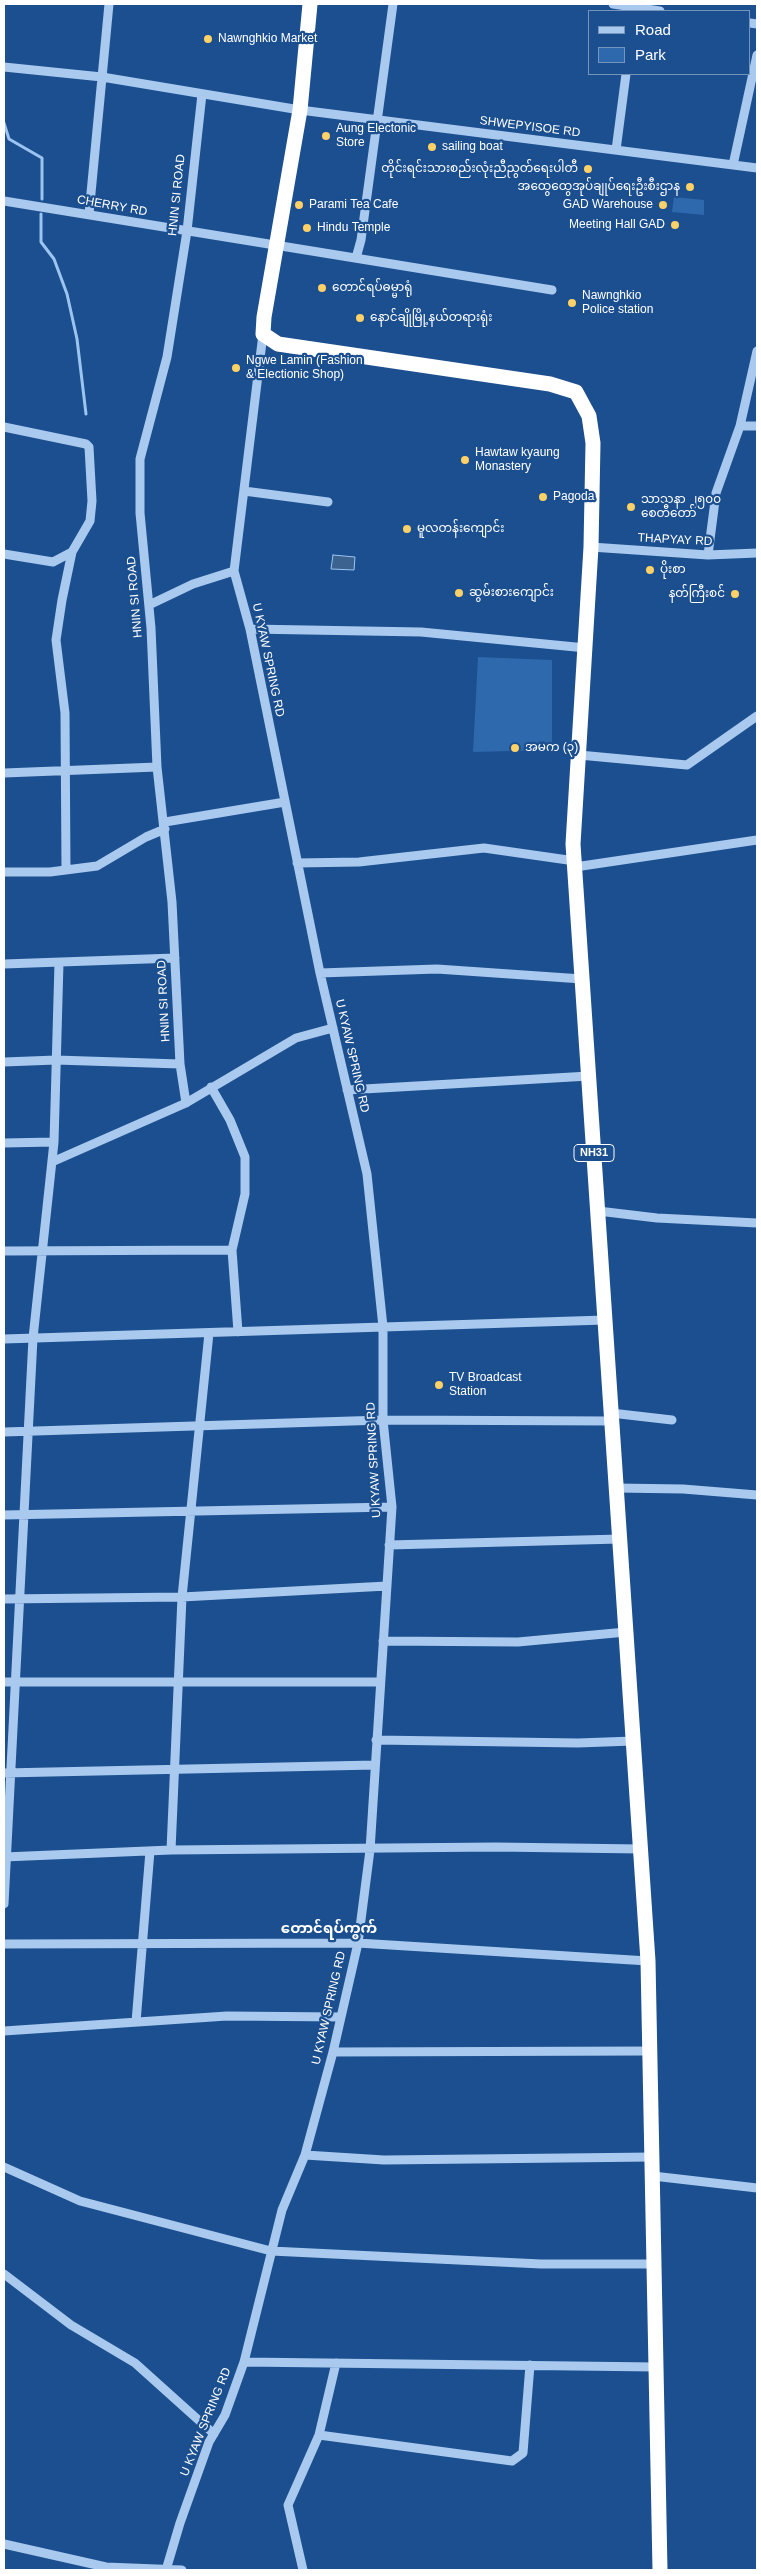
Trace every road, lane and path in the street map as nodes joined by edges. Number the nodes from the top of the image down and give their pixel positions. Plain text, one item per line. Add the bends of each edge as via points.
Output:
1 (109, 4) edge
2 (310, 4) edge
3 (393, 4) edge
4 (613, 4) edge
5 (635, 7) edge
6 (654, 10) edge
7 (757, 55) edge
8 (4, 67) edge
9 (626, 75) edge
10 (102, 77) junction
11 (202, 94) junction
12 (300, 110) junction
13 (377, 120) junction
14 (616, 150) junction
15 (733, 165) junction
16 (757, 168) edge
17 (4, 201) edge
18 (89, 214) junction
19 (187, 231) junction
20 (276, 247) junction
21 (356, 258) junction
22 (552, 290) dead end
23 (263, 334) junction
24 (757, 351) edge
25 (740, 426) junction
26 (757, 426) edge
27 (4, 427) edge
28 (244, 491) junction
29 (328, 502) dead end
30 (591, 547) junction
31 (72, 552) junction
32 (757, 553) edge
33 (4, 554) edge
34 (708, 555) junction
35 (234, 572) junction
36 (148, 605) junction
37 (250, 629) junction
38 (586, 648) junction
39 (757, 716) edge
40 (580, 755) junction
41 (157, 768) junction
42 (66, 771) junction
43 (4, 773) edge
44 (285, 802) junction
45 (165, 825) junction
46 (757, 840) edge
47 (298, 863) junction
48 (575, 864) junction
49 (66, 870) junction
50 (4, 872) edge
51 (175, 958) junction
52 (59, 963) junction
53 (4, 964) edge
54 (320, 973) junction
55 (582, 980) junction
56 (333, 1028) junction
57 (56, 1060) junction
58 (4, 1062) edge
59 (180, 1064) junction
60 (589, 1076) junction
61 (210, 1087) junction
62 (347, 1090) junction
63 (186, 1103) junction
64 (54, 1142) junction
65 (4, 1143) edge
66 (52, 1162) junction
67 (598, 1212) junction
68 (757, 1223) edge
69 (4, 1250) edge
70 (232, 1250) junction
71 (43, 1252) junction
72 (605, 1320) junction
73 (383, 1327) junction
74 (238, 1332) junction
75 (209, 1333) junction
76 (34, 1338) junction
77 (4, 1340) edge
78 (612, 1417) junction
79 (383, 1420) junction
80 (672, 1420) dead end
81 (198, 1426) junction
82 (4, 1432) edge
83 (29, 1432) junction
84 (616, 1488) junction
85 (757, 1495) edge
86 (392, 1507) junction
87 (190, 1512) junction
88 (4, 1516) edge
89 (25, 1516) junction
90 (620, 1539) junction
91 (389, 1546) junction
92 (386, 1586) junction
93 (182, 1597) junction
94 (20, 1598) junction
95 (4, 1599) edge
96 (626, 1632) junction
97 (383, 1641) junction
98 (179, 1681) junction
99 (4, 1682) edge
100 (16, 1682) junction
101 (380, 1682) junction
102 (376, 1740) junction
103 (633, 1741) junction
104 (375, 1765) junction
105 (174, 1768) junction
106 (7, 1773) edge
107 (641, 1849) junction
108 (171, 1850) junction
109 (370, 1850) junction
110 (150, 1851) junction
111 (5, 1857) edge
112 (4, 1904) edge
113 (142, 1943) junction
114 (358, 1943) junction
115 (4, 1944) edge
116 (648, 1961) junction
117 (341, 2017) junction
118 (136, 2022) junction
119 (4, 2031) edge
120 (651, 2051) junction
121 (333, 2052) junction
122 (305, 2155) junction
123 (653, 2157) junction
124 (4, 2167) edge
125 (653, 2176) junction
126 (757, 2188) edge
127 (271, 2251) junction
128 (654, 2264) junction
129 (4, 2274) edge
130 (244, 2362) junction
131 (336, 2363) junction
132 (530, 2365) junction
133 (656, 2367) junction
134 (214, 2434) junction
135 (319, 2435) junction
136 (4, 2544) edge
137 (166, 2570) edge
138 (182, 2570) edge
139 (302, 2570) edge
140 (660, 2570) edge

1 - 10 street
2 - 12 highway
3 - 13 street
4 - 5 street
5 - 6 street
7 - 15 street
8 - 10 street, SHWEPYISOE RD
9 - 14 street
10 - 11 street, SHWEPYISOE RD
10 - 18 street
11 - 12 street, SHWEPYISOE RD
11 - 19 street, HNIN SI ROAD
12 - 13 street, SHWEPYISOE RD
12 - 20 highway
13 - 14 street, SHWEPYISOE RD
13 - 21 street
14 - 15 street, SHWEPYISOE RD
15 - 16 street, SHWEPYISOE RD
17 - 18 street, CHERRY RD
18 - 19 street, CHERRY RD
19 - 20 street, CHERRY RD
19 - 36 street, HNIN SI ROAD via 167,357 140,459 140,514
20 - 21 street, CHERRY RD
20 - 23 highway
21 - 22 street, CHERRY RD
23 - 28 street, U KYAW SPRING RD
23 - 30 highway, NH31 via 278,344 550,384 576,392 589,416 593,444
24 - 25 street
25 - 26 street
25 - 34 street via 716,493
27 - 31 street via 79,441 90,447 90,521
28 - 29 street
28 - 35 street, U KYAW SPRING RD
30 - 34 street, THAPYAY RD
30 - 38 highway, NH31
31 - 33 street via 53,562
31 - 42 street via 56,640 65,713
32 - 34 street, THAPYAY RD
35 - 36 street via 193,584
35 - 37 street, U KYAW SPRING RD
36 - 41 street, HNIN SI ROAD
37 - 38 street via 421,632
37 - 44 street, U KYAW SPRING RD
38 - 40 highway, NH31
39 - 40 street via 687,765
40 - 48 highway, NH31 via 573,844
41 - 42 street
41 - 45 street, HNIN SI ROAD
42 - 43 street
42 - 49 street
44 - 45 street
44 - 47 street, U KYAW SPRING RD
45 - 49 street via 97,866
45 - 51 street, HNIN SI ROAD
46 - 48 street
47 - 48 street via 359,862 484,848
47 - 54 street, U KYAW SPRING RD
48 - 55 highway, NH31
49 - 50 street
51 - 52 street
51 - 59 street, HNIN SI ROAD
52 - 53 street
52 - 57 street
54 - 55 street via 437,969
54 - 56 street, U KYAW SPRING RD
55 - 60 highway, NH31
56 - 61 street via 296,1038
56 - 62 street, U KYAW SPRING RD
57 - 58 street
57 - 59 street
57 - 64 street
59 - 63 street, HNIN SI ROAD
60 - 62 street
60 - 67 highway, NH31
61 - 63 street
61 - 70 street via 230,1120 245,1157 245,1194
62 - 73 street, U KYAW SPRING RD via 367,1174
63 - 66 street
64 - 65 street
64 - 66 street
66 - 71 street
67 - 68 street
67 - 72 highway, NH31
69 - 71 street
70 - 71 street
70 - 74 street
71 - 76 street
72 - 73 street
72 - 78 highway, NH31
73 - 74 street
73 - 79 street, U KYAW SPRING RD
74 - 75 street
75 - 76 street
75 - 81 street
76 - 77 street
76 - 83 street
78 - 79 street
78 - 80 street
78 - 84 highway, NH31
79 - 81 street
79 - 86 street, U KYAW SPRING RD
81 - 83 street
81 - 87 street
82 - 83 street
83 - 89 street
84 - 85 street
84 - 90 highway, NH31
86 - 87 street
86 - 91 street, U KYAW SPRING RD
87 - 89 street
87 - 93 street
88 - 89 street
89 - 94 street
90 - 91 street
90 - 96 highway, NH31
91 - 92 street, U KYAW SPRING RD
92 - 93 street
92 - 97 street, U KYAW SPRING RD
93 - 94 street
93 - 98 street
94 - 95 street
94 - 100 street
96 - 97 street via 518,1642
96 - 103 highway, NH31
97 - 101 street, U KYAW SPRING RD
98 - 100 street
98 - 101 street
98 - 105 street
99 - 100 street
100 - 106 street
101 - 102 street, U KYAW SPRING RD
102 - 103 street
102 - 104 street, U KYAW SPRING RD
103 - 107 highway, NH31
104 - 105 street
104 - 109 street, U KYAW SPRING RD
105 - 106 street
105 - 108 street
106 - 111 street
107 - 109 street via 496,1847
107 - 116 highway, NH31
108 - 109 street
108 - 110 street
109 - 114 street, U KYAW SPRING RD
110 - 111 street
110 - 113 street
111 - 112 street
113 - 114 street
113 - 115 street
113 - 118 street
114 - 116 street
114 - 117 street, U KYAW SPRING RD
116 - 120 highway, NH31
117 - 118 street via 227,2016
117 - 121 street, U KYAW SPRING RD
118 - 119 street
120 - 121 street
120 - 123 highway, NH31
121 - 122 street, U KYAW SPRING RD
122 - 123 street via 384,2160
122 - 127 street, U KYAW SPRING RD via 282,2210
123 - 125 highway, NH31
124 - 127 street via 80,2201
125 - 126 street
125 - 128 highway, NH31
127 - 128 street via 540,2264
127 - 130 street, U KYAW SPRING RD
128 - 133 highway, NH31
129 - 134 street via 71,2325 135,2363
130 - 131 street
130 - 134 street, U KYAW SPRING RD via 225,2415
131 - 132 street
131 - 135 street
132 - 133 street
132 - 135 street via 523,2453 512,2461
133 - 140 highway, NH31
134 - 137 street, U KYAW SPRING RD
135 - 139 street via 288,2505
136 - 137 street via 106,2567
137 - 138 street

